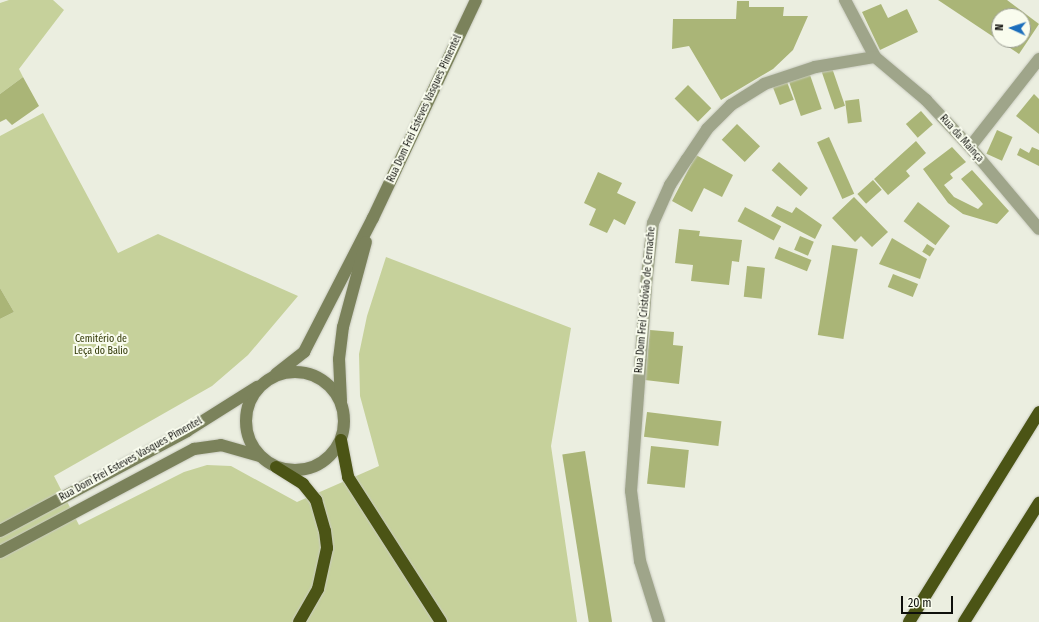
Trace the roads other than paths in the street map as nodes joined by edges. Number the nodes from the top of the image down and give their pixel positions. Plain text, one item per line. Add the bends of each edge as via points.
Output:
1 (476, 0) edge
2 (845, 0) edge
3 (876, 57) junction
4 (1039, 59) edge
5 (970, 147) junction
6 (373, 218) junction
7 (1039, 229) edge
8 (276, 374) junction
9 (260, 385) junction
10 (341, 402) junction
11 (1039, 412) edge
12 (341, 440) junction
13 (260, 456) junction
14 (276, 467) junction
15 (1039, 503) edge
16 (0, 531) edge
17 (5, 550) edge
18 (0, 555) edge
19 (299, 622) edge
20 (441, 622) edge
21 (659, 622) edge
22 (909, 622) edge
23 (964, 622) edge

1 - 6 main road, Rua Dom Frei Esteves Vasques Pimentel
2 - 3 street
3 - 5 street, Rua da Mainça via 926,100
3 - 21 street, Rua Dom Frei Cristóvão de Cernache via 815,67 764,84 731,105 707,129 687,159 670,186 653,223 631,491 640,561
4 - 5 street
5 - 7 street, Rua da Mainça
6 - 8 main road, Rua Dom Frei Esteves Vasques Pimentel via 304,352
6 - 10 main road, Rua Dom Frei Esteves Vasques Pimentel via 342,327 339,359
8 - 9 main road
8 - 10 main road via 295,370 314,374 330,385
9 - 13 main road via 249,401 245,420 249,440
9 - 16 main road, Rua Dom Frei Esteves Vasques Pimentel via 187,431
10 - 12 main road via 345,421
11 - 22 highway
12 - 14 main road via 330,456 314,467 295,470
12 - 20 highway via 348,477
13 - 14 main road
13 - 17 main road, Rua Dom Frei Esteves Vasques Pimentel via 221,445 194,449
14 - 19 highway via 302,484 316,500 325,531 327,548 318,589
15 - 23 highway
17 - 18 main road, Rua Dom Frei Esteves Vasques Pimentel

